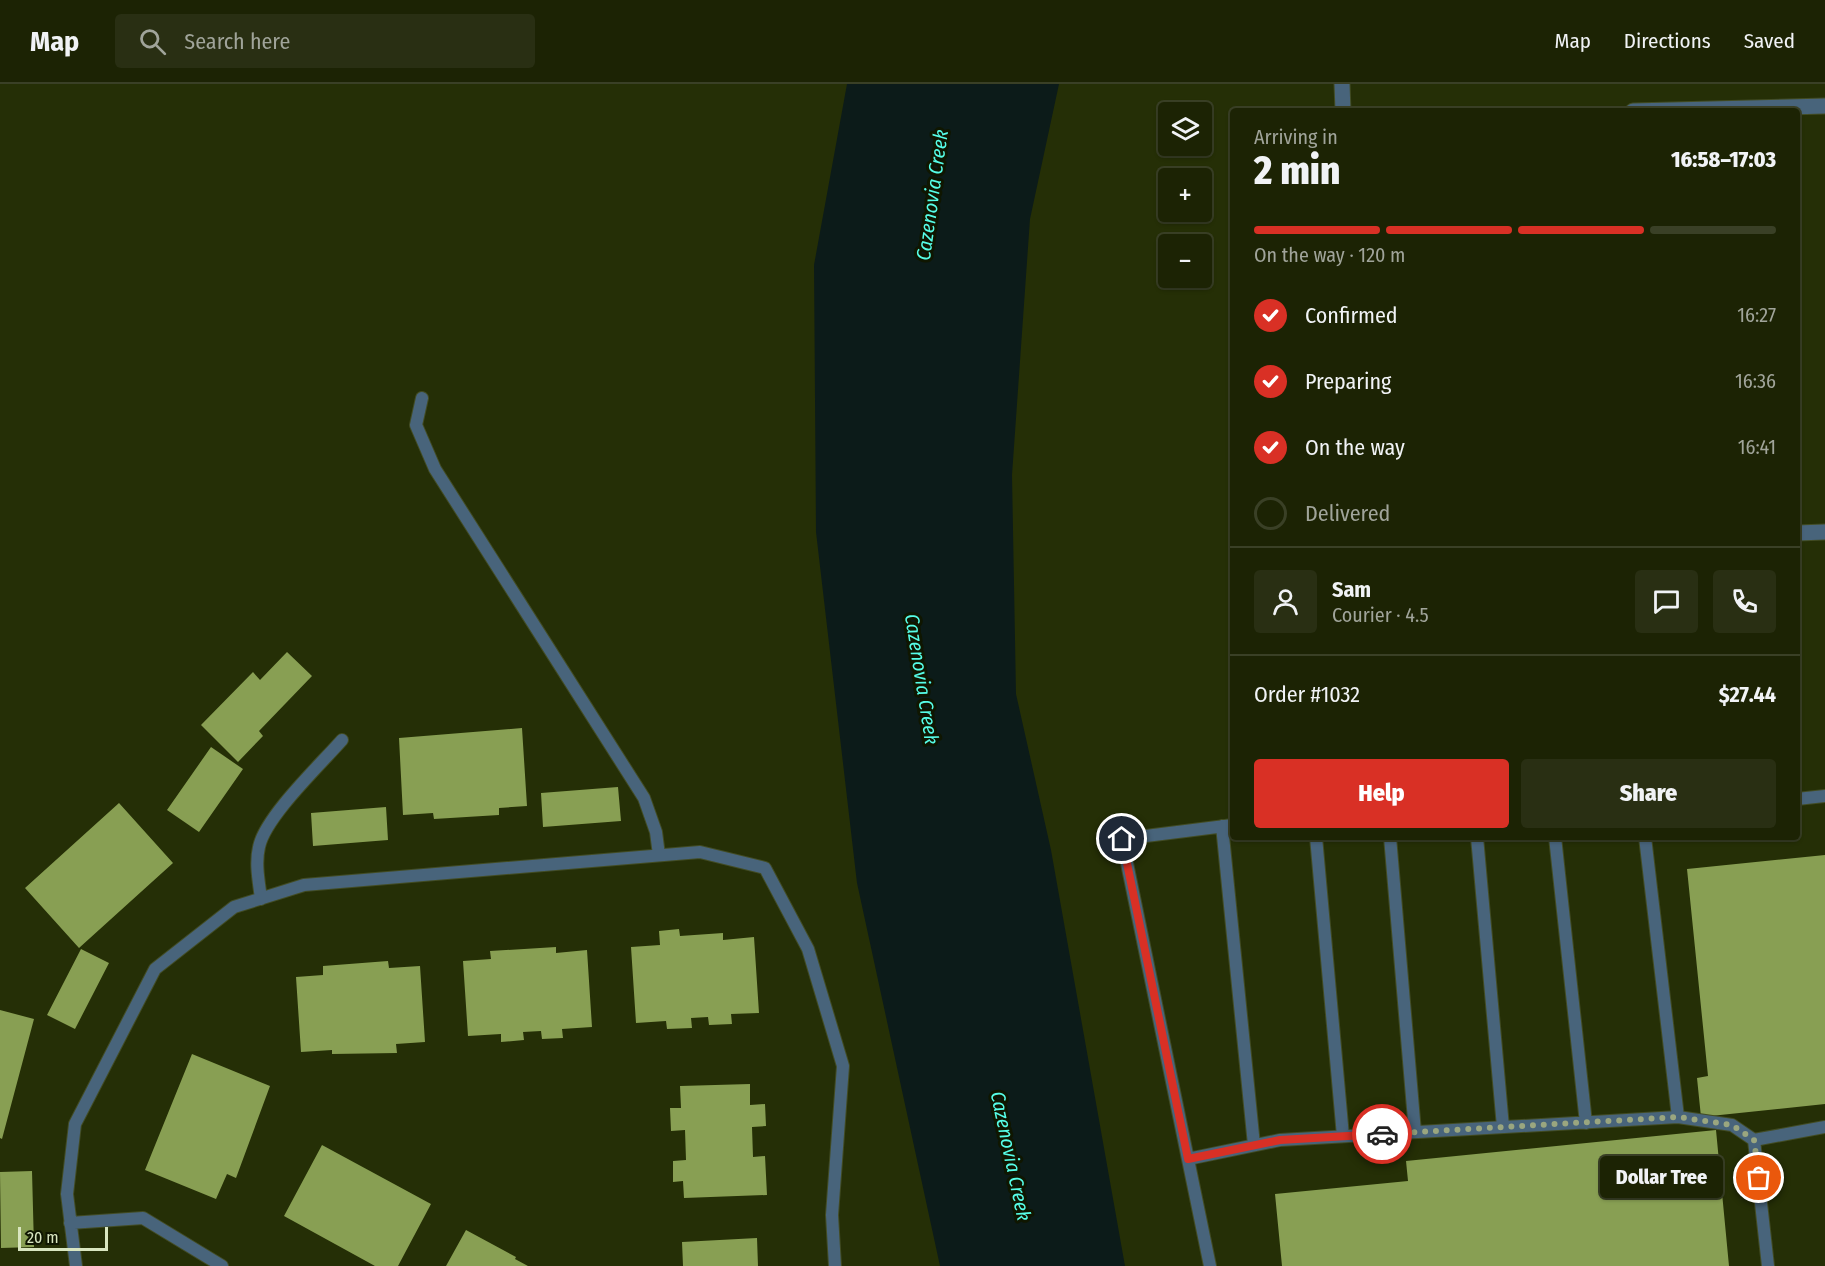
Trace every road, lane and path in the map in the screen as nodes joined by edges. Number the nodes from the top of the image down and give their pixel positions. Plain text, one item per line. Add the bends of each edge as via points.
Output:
1 (1342, 84) edge
2 (1825, 106) edge
3 (1343, 108) edge
4 (1748, 108) edge
5 (423, 398) dead end
6 (1825, 532) edge
7 (1800, 533) edge
8 (342, 740) dead end
9 (1825, 796) edge
10 (1800, 799) edge
11 (1227, 826) edge
12 (1316, 840) edge
13 (1390, 840) edge
14 (1477, 840) edge
15 (1555, 840) edge
16 (1645, 840) edge
17 (659, 855) junction
18 (261, 899) junction
19 (1678, 1117) junction
20 (1586, 1123) junction
21 (1503, 1127) junction
22 (1825, 1127) edge
23 (1414, 1132) junction
24 (1343, 1136) junction
25 (1754, 1140) junction
26 (1254, 1145) junction
27 (1188, 1159) junction
28 (70, 1223) junction
29 (76, 1266) edge
30 (222, 1266) edge
31 (834, 1266) edge
32 (1210, 1266) edge
33 (1768, 1266) edge

1 - 3 street
2 - 4 street
5 - 17 lane via 416,425 435,469 644,798
6 - 7 street
8 - 18 lane via 265,828 257,866
9 - 10 lane
11 - 26 lane
11 - 27 lane via 1122,839
12 - 24 lane
13 - 23 lane
14 - 21 lane
15 - 20 lane
16 - 19 lane
17 - 18 lane via 304,885
17 - 31 lane via 700,852 765,868 808,949 843,1066 832,1215
18 - 28 lane via 234,907 155,969 75,1124 67,1194
19 - 20 lane
19 - 25 lane via 1732,1125
20 - 21 lane
21 - 23 lane
22 - 25 lane
23 - 24 lane
24 - 26 lane
25 - 33 lane
26 - 27 lane
27 - 32 lane
28 - 29 lane
28 - 30 lane via 143,1218

